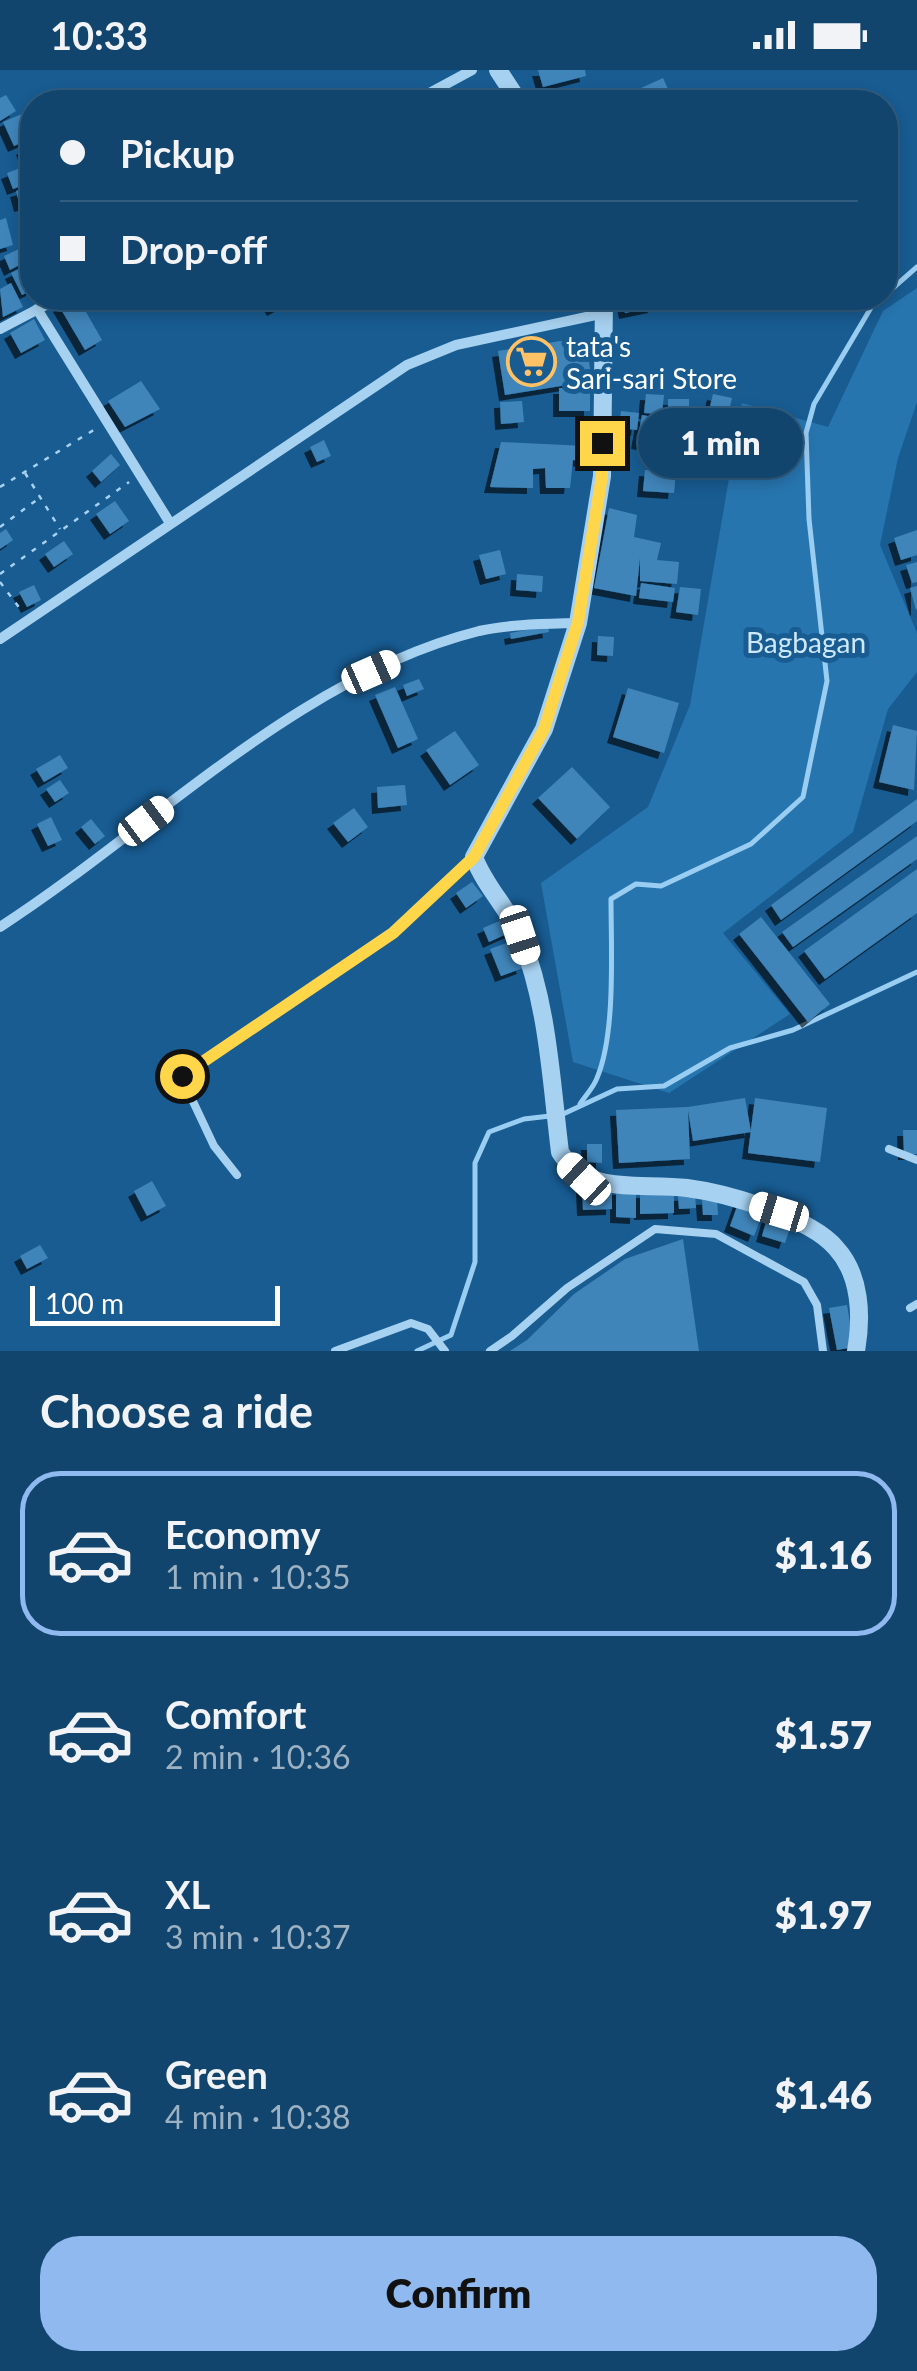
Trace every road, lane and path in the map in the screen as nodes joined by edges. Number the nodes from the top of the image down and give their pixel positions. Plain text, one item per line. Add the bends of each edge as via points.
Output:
1 (472, 70) edge
2 (435, 90) edge
3 (37, 310) joint
4 (586, 310) edge
5 (605, 310) edge
6 (0, 330) edge
7 (106, 422) junction
8 (24, 473) junction
9 (140, 475) junction
10 (0, 487) edge
11 (40, 498) junction
12 (170, 523) junction
13 (0, 526) edge
14 (61, 530) junction
15 (0, 574) edge
16 (0, 582) edge
17 (28, 619) junction
18 (578, 622) junction
19 (0, 640) edge
20 (474, 857) junction
21 (0, 927) edge
22 (889, 1148) dead end
23 (917, 1160) edge
24 (237, 1175) dead end
25 (335, 1351) edge
26 (445, 1351) edge
27 (490, 1351) edge
28 (823, 1351) edge
29 (856, 1351) edge

1 - 2 street
3 - 6 street
3 - 7 street
4 - 12 street via 456,345 407,366
5 - 18 street via 602,476
7 - 8 path
7 - 9 street
8 - 10 path
8 - 11 path
9 - 12 street
9 - 14 path
11 - 13 path
11 - 14 path
12 - 17 street
14 - 15 path
16 - 17 path
17 - 19 street
18 - 20 street via 544,729
18 - 21 street via 483,630 341,685
20 - 24 lane via 393,933 182,1076 214,1146
20 - 29 street via 520,935 543,1007 560,1152 584,1179 689,1188 741,1200 779,1212 836,1247 859,1299
22 - 23 lane
25 - 26 lane via 410,1323 420,1324
27 - 28 lane via 567,1288 656,1229 716,1234 804,1282 817,1305

